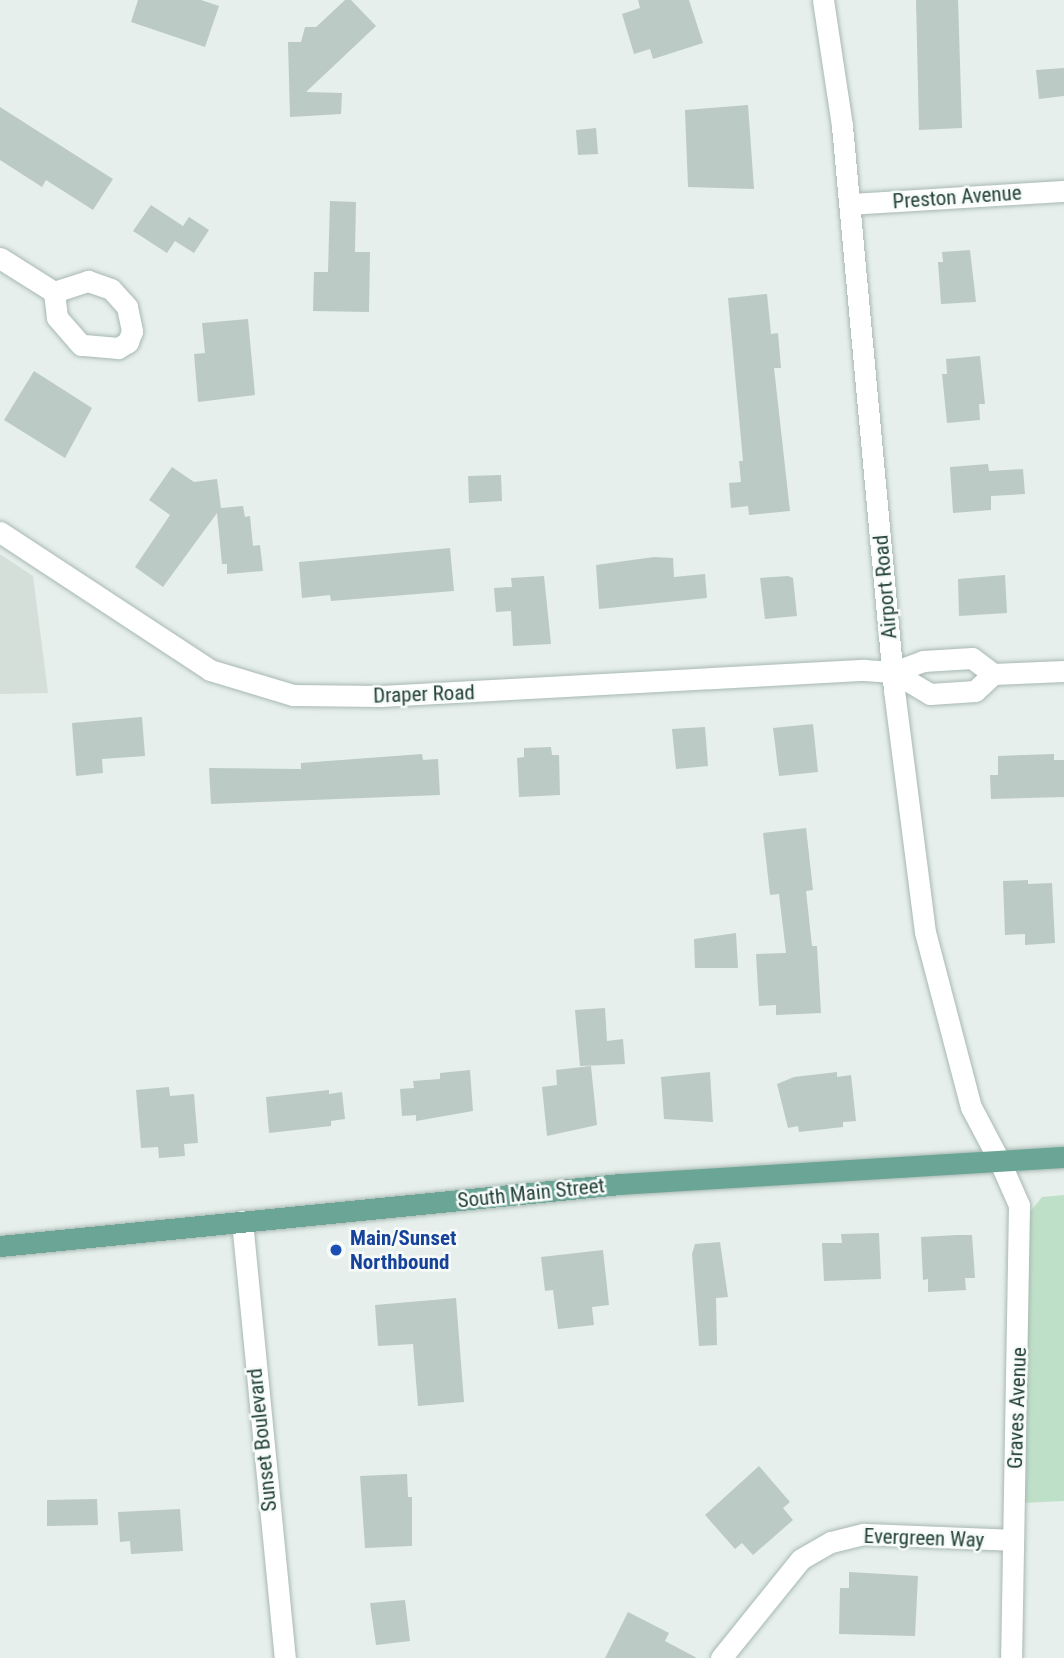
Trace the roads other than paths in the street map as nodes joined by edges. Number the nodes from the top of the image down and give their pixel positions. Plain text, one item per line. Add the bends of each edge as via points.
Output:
1 (823, 0) edge
2 (1064, 191) edge
3 (850, 204) junction
4 (0, 258) edge
5 (54, 292) dead end
6 (0, 532) edge
7 (1064, 670) edge
8 (893, 672) junction
9 (993, 674) junction
10 (1064, 1157) edge
11 (1000, 1162) junction
12 (242, 1222) junction
13 (0, 1246) edge
14 (1012, 1541) junction
15 (285, 1658) edge
16 (721, 1658) edge
17 (1011, 1658) edge

1 - 3 street, Airport Road
2 - 3 street, Preston Avenue
3 - 8 street, Airport Road
4 - 5 street
6 - 8 street, Draper Road via 210,670 293,695 380,696
7 - 9 street, Draper Road
8 - 9 street, Draper Road via 923,661 972,658
8 - 9 street, Draper Road via 930,694 975,691
8 - 11 street, Airport Road via 925,932 971,1107
10 - 11 main road, South Main Street
11 - 12 main road, South Main Street via 620,1184
11 - 14 street, Graves Avenue via 1020,1205
12 - 13 main road, South Main Street
12 - 15 street, Sunset Boulevard
14 - 16 street, Evergreen Way via 863,1534 831,1542 801,1559
14 - 17 street, Graves Avenue

